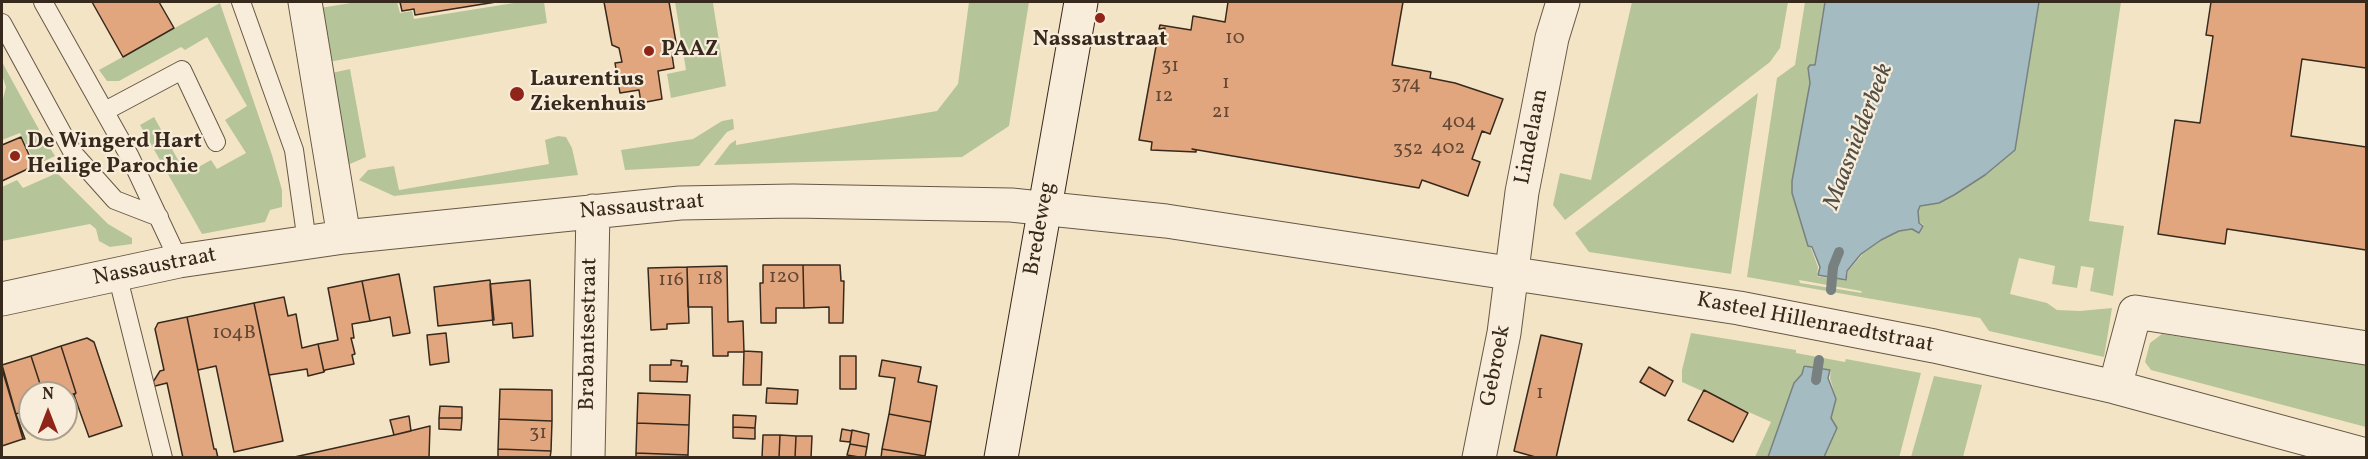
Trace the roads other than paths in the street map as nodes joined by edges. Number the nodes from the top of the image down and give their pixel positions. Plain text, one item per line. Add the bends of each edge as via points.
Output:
1 (43, 2) edge
2 (241, 2) edge
3 (305, 2) edge
4 (1081, 2) edge
5 (1563, 2) edge
6 (2, 23) edge
7 (105, 111) junction
8 (216, 141) dead end
9 (1045, 208) junction
10 (593, 211) junction
11 (159, 217) junction
12 (344, 237) junction
13 (307, 242) junction
14 (179, 261) junction
15 (117, 274) junction
16 (1513, 274) junction
17 (2, 298) edge
18 (2367, 348) edge
19 (2115, 387) junction
20 (2367, 455) edge
21 (163, 458) edge
22 (588, 458) edge
23 (1001, 458) edge
24 (1479, 458) edge

1 - 7 lane
2 - 13 lane via 294,150
3 - 12 street
4 - 9 street, Bredeweg
5 - 16 street, Lindelaan via 1552,38 1522,192
6 - 11 lane via 73,153 115,200
7 - 8 lane via 182,70
7 - 11 lane
9 - 10 street, Nassaustraat via 896,201 782,201 680,203
9 - 16 street, Nassaustraat via 1166,221
9 - 23 street, Bredeweg
10 - 12 street, Nassaustraat
10 - 22 street, Brabantsestraat
11 - 14 lane
12 - 13 street, Nassaustraat
13 - 14 street, Nassaustraat
14 - 15 street, Nassaustraat
15 - 17 street, Nassaustraat
15 - 21 lane
16 - 19 street, Kasteel Hillenraedtstraat via 1739,308
16 - 24 street, Gebroek
18 - 19 street via 2135,312
19 - 20 street, Kasteel Hillenraedtstraat

